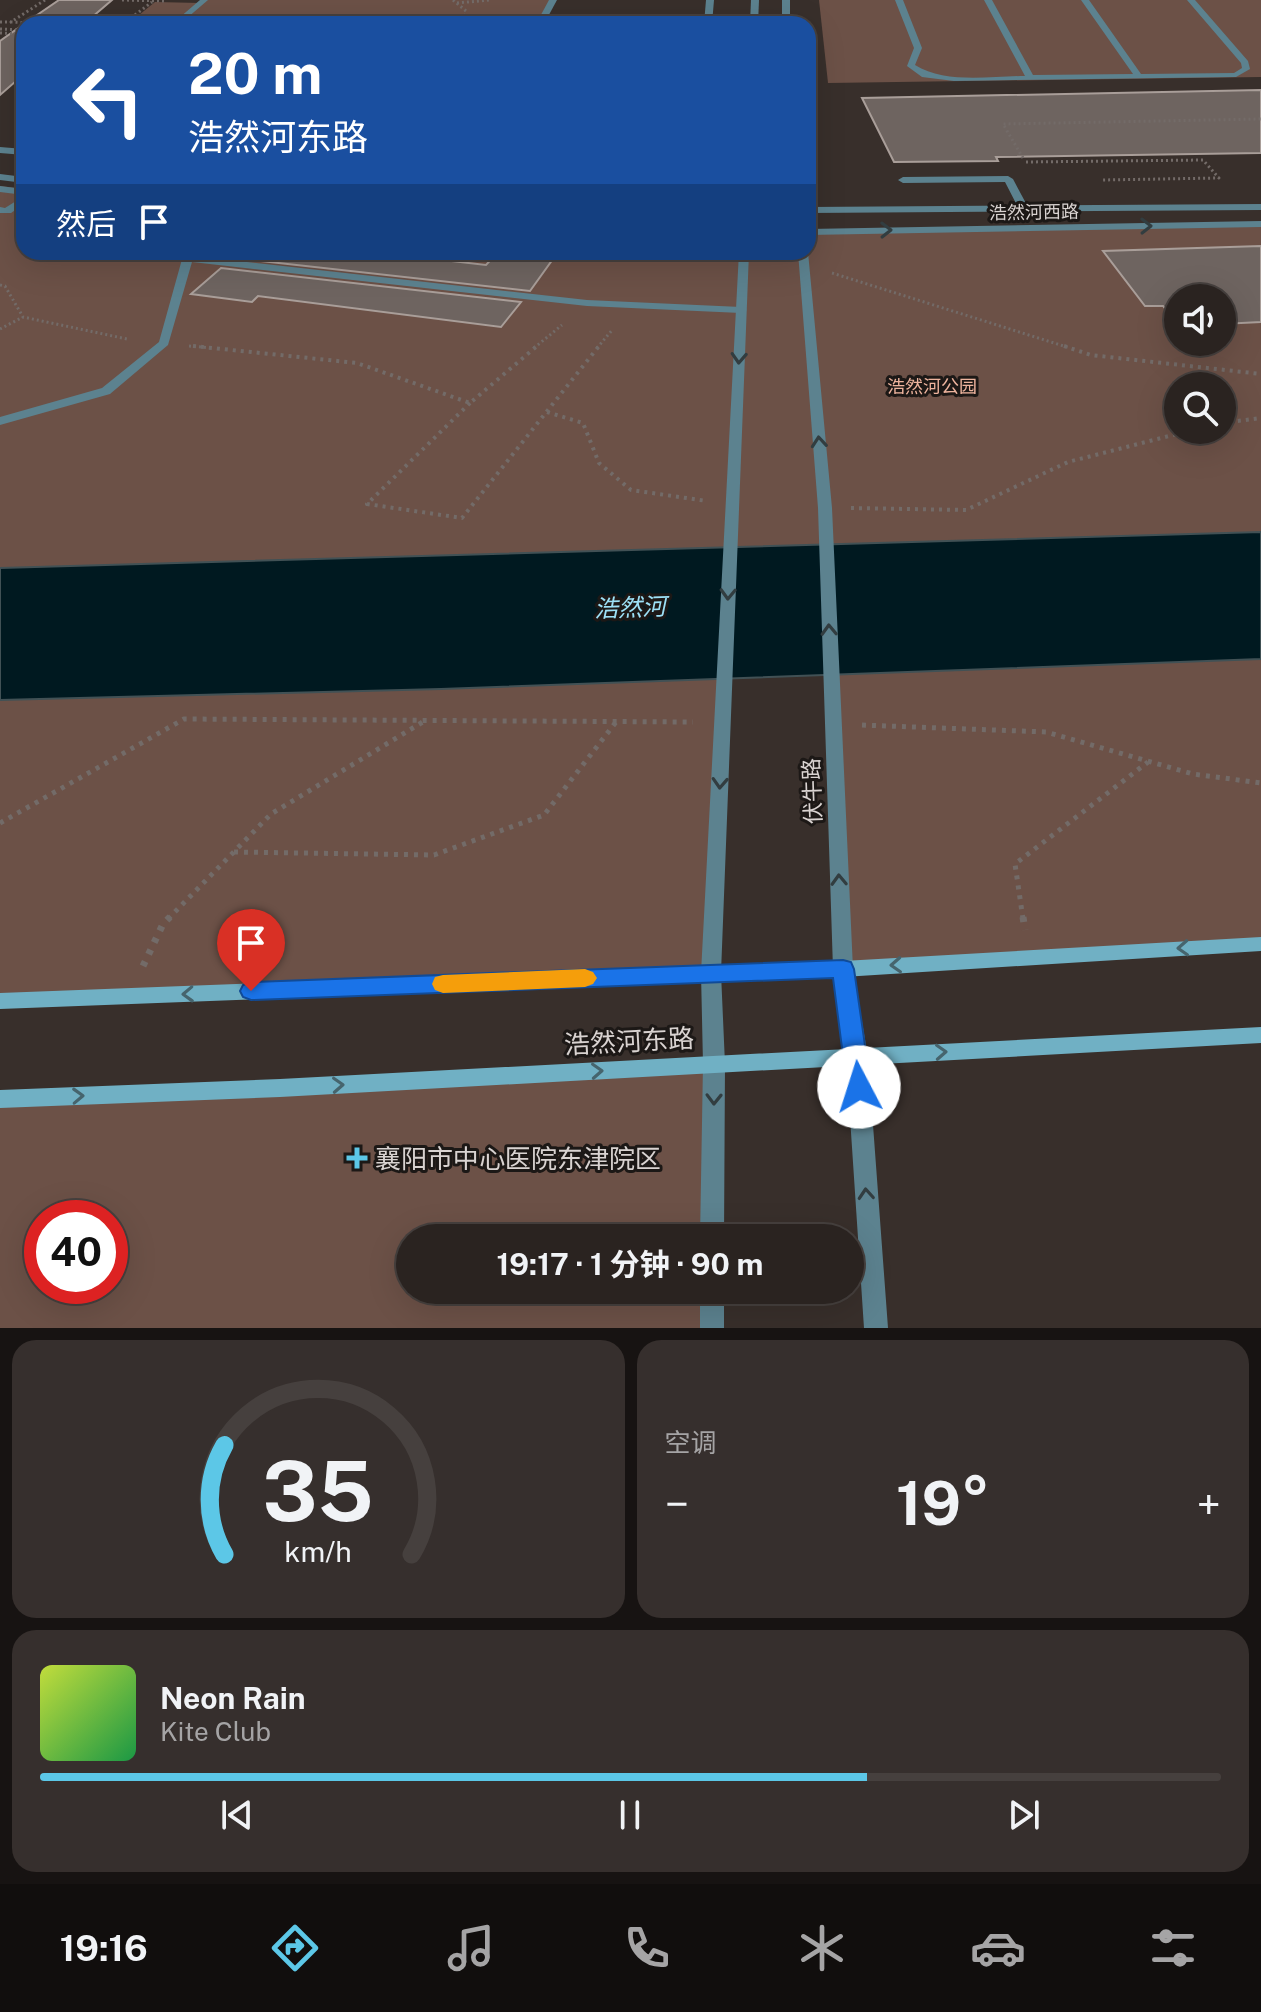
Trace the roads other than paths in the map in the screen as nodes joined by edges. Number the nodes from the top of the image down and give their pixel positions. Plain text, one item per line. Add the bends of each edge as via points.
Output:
1 (204, 0) edge
2 (899, 0) edge
3 (988, 0) edge
4 (1085, 0) edge
5 (1191, 0) edge
6 (185, 16) edge
7 (1138, 76) junction
8 (1030, 78) junction
9 (903, 180) dead end
10 (1261, 207) edge
11 (1024, 209) junction
12 (816, 210) edge
13 (1261, 224) edge
14 (816, 232) edge
15 (187, 260) edge
16 (230, 260) edge
17 (744, 260) edge
18 (803, 260) edge
19 (741, 310) junction
20 (0, 421) edge
21 (1261, 944) edge
22 (843, 969) junction
23 (711, 973) junction
24 (0, 1001) edge
25 (1261, 1035) edge
26 (857, 1057) junction
27 (714, 1064) junction
28 (0, 1099) edge
29 (712, 1224) edge
30 (712, 1304) edge
31 (712, 1328) edge
32 (876, 1328) edge

1 - 6 street
2 - 8 street via 918,48 911,66 925,75
3 - 8 street
4 - 7 street
5 - 7 street via 1246,69 1236,75
7 - 8 street
9 - 11 street via 1008,179
10 - 11 street, 浩然河西路
11 - 12 street, 浩然河西路
14 -> 13 street, 浩然河西路
15 - 20 street via 164,343 106,391
16 - 19 street via 587,303
17 - 19 street
22 -> 18 street, 伏牛路 via 825,514
19 -> 23 street
21 -> 22 main road
22 - 23 main road
22 - 26 street, 伏牛路
23 -> 24 main road
23 - 27 street
26 -> 25 main road, 浩然河东路
26 - 27 main road, 浩然河东路
32 -> 26 street, 伏牛路
28 -> 27 main road, 浩然河东路
27 -> 29 street
30 - 31 street

